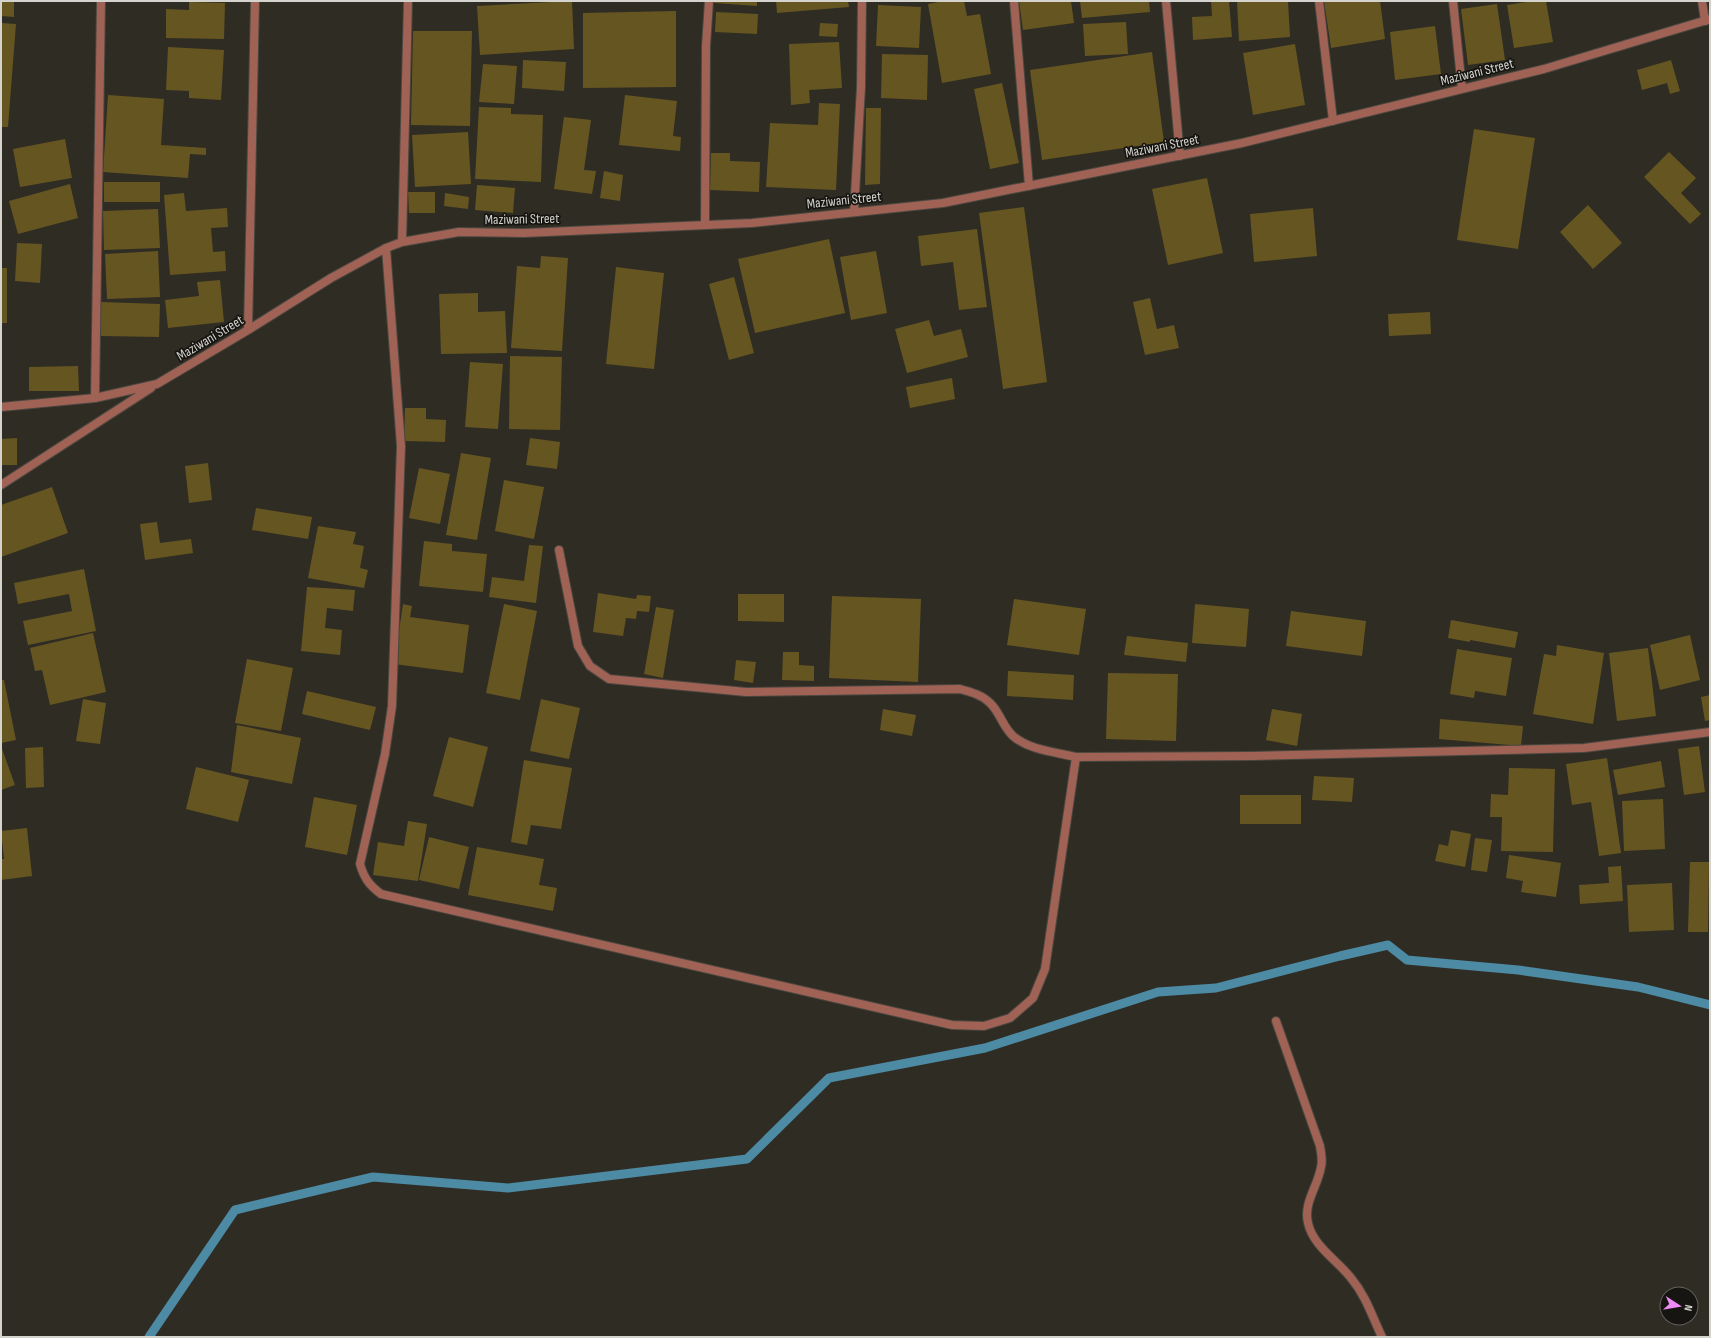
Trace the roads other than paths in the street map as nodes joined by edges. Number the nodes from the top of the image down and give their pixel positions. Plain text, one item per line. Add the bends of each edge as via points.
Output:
1 (101, 1) edge
2 (255, 1) edge
3 (408, 1) edge
4 (709, 1) edge
5 (862, 1) edge
6 (1014, 1) edge
7 (1166, 1) edge
8 (1319, 1) edge
9 (1453, 1) edge
10 (1702, 1) edge
11 (1708, 20) edge
12 (1462, 89) junction
13 (1333, 121) junction
14 (1180, 156) junction
15 (1029, 186) junction
16 (854, 212) junction
17 (705, 225) junction
18 (402, 242) junction
19 (386, 248) junction
20 (248, 330) junction
21 (157, 384) junction
22 (95, 398) junction
23 (1, 407) edge
24 (1, 485) edge
25 (560, 550) dead end
26 (1710, 732) edge
27 (1076, 757) junction
28 (1276, 1021) dead end
29 (1382, 1337) edge

1 - 22 street
2 - 20 street
3 - 18 street
4 - 17 street via 706,46
5 - 16 street via 861,87
6 - 15 street
7 - 14 street
8 - 13 street
9 - 12 street
10 - 11 street
11 - 12 street, Maziwani Street via 1544,69
12 - 13 street, Maziwani Street
13 - 14 street, Maziwani Street
14 - 15 street, Maziwani Street
15 - 16 street, Maziwani Street via 943,203
16 - 17 street, Maziwani Street via 752,223
17 - 18 street, Maziwani Street via 524,233 459,232
18 - 19 street, Maziwani Street
19 - 20 street, Maziwani Street via 331,278
19 - 27 street via 400,446 392,706 382,769 360,864 364,877 372,888 391,898 952,1025 984,1026 1010,1018 1033,998 1045,969
20 - 21 street, Maziwani Street
21 - 22 street, Maziwani Street
21 - 24 street
22 - 23 street, Maziwani Street
25 - 27 street via 578,646 590,666 609,679 746,692 960,689 974,693 991,704 1005,728 1025,744
26 - 27 street via 1584,748 1252,756
28 - 29 street via 1322,1156 1307,1212 1311,1232 1351,1277 1363,1295

